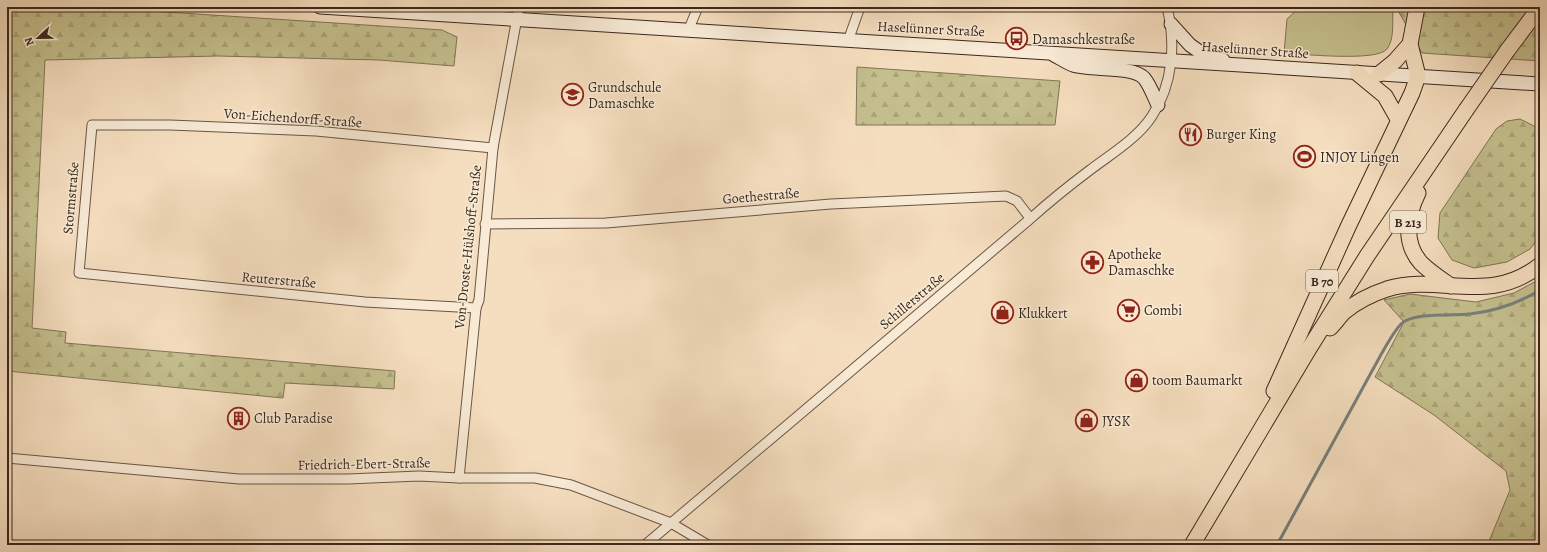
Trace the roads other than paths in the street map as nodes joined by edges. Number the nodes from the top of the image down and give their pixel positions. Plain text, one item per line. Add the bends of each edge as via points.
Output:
1 (320, 7) edge
2 (698, 7) edge
3 (860, 7) edge
4 (1167, 7) edge
5 (1417, 7) edge
6 (1540, 7) edge
7 (517, 13) edge
8 (1171, 24) junction
9 (688, 31) junction
10 (848, 41) junction
11 (1410, 44) junction
12 (1051, 53) junction
13 (1171, 61) junction
14 (1238, 65) junction
15 (1357, 73) junction
16 (1379, 74) junction
17 (1418, 76) junction
18 (1540, 84) edge
19 (1158, 106) junction
20 (1398, 119) junction
21 (92, 125) joint
22 (1440, 147) junction
23 (493, 148) junction
24 (1030, 218) junction
25 (485, 224) junction
26 (1540, 266) edge
27 (79, 273) joint
28 (1451, 286) junction
29 (476, 308) junction
30 (1310, 347) junction
31 (1251, 445) junction
32 (7, 458) edge
33 (459, 478) junction
34 (671, 523) junction
35 (645, 545) edge
36 (708, 545) edge
37 (1192, 545) edge

1 - 7 street, Haselünner Straße
2 - 9 street
3 - 10 street
4 - 8 street
5 - 11 main road
6 - 22 main road, B 70, bridge
7 - 9 street, Haselünner Straße
7 - 23 street, Von-Droste-Hülshoff-Straße
8 - 13 street
8 - 14 street via 1200,52
9 - 10 street, Haselünner Straße
10 - 12 street, Haselünner Straße
11 - 16 main road
11 - 17 main road
12 - 13 street, Haselünner Straße
12 - 19 street via 1074,66 1137,73 1143,76
13 - 14 street, Haselünner Straße
13 - 19 street, Schillerstraße via 1168,81
14 - 15 street, Haselünner Straße
15 - 16 street, Haselünner Straße
15 - 20 main road via 1385,96
16 - 17 street, Haselünner Straße
17 - 18 street, Haselünner Straße
17 - 20 main road, B 70
19 - 24 street, Schillerstraße via 1152,117 1135,135
20 - 31 main road, B 70 via 1310,309
21 - 23 street, Von-Eichendorff-Straße via 170,125 316,132
21 - 27 street, Stormstraße
22 - 28 main road, B 213 via 1411,206 1408,220 1409,235 1412,248 1420,262
22 - 30 main road, B 70 via 1366,256
23 - 25 street, Von-Droste-Hülshoff-Straße
24 - 25 street, Goethestraße via 1017,201 1006,196 831,204 606,223
24 - 34 street, Schillerstraße
25 - 29 street, Von-Droste-Hülshoff-Straße via 479,300
26 - 28 main road, B 213 via 1499,286
27 - 29 street, Reuterstraße via 366,302
28 - 30 main road via 1410,286 1388,289 1372,295 1344,312
29 - 33 street, Von-Droste-Hülshoff-Straße
30 - 31 main road, B 70
31 - 37 main road, B 70
32 - 33 street, Friedrich-Ebert-Straße via 239,479 419,476
33 - 34 street, Friedrich-Ebert-Straße via 535,478 571,485
34 - 35 street, Schillerstraße
34 - 36 street, Friedrich-Ebert-Straße

